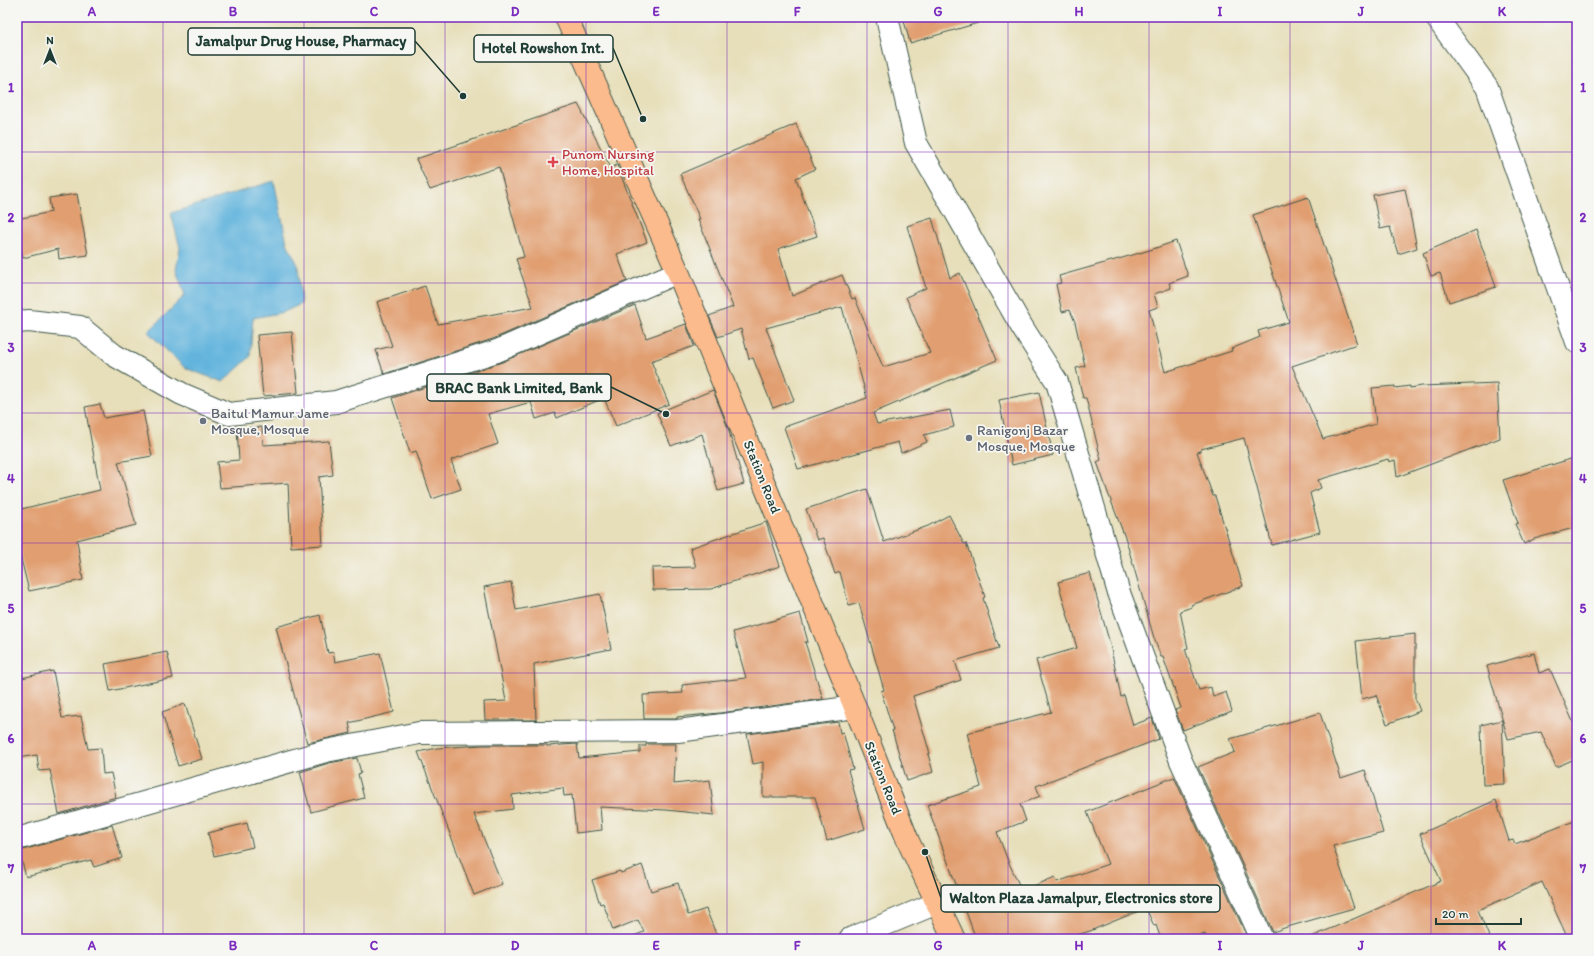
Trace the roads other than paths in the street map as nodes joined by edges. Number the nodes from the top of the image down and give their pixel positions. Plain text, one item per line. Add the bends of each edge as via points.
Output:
1 (566, 17) edge
2 (887, 17) edge
3 (1436, 17) edge
4 (678, 272) junction
5 (17, 322) edge
6 (1577, 342) edge
7 (855, 707) junction
8 (17, 839) edge
9 (937, 903) junction
10 (850, 939) edge
11 (954, 939) edge
12 (1262, 939) edge

1 - 4 main road, Station Road
2 - 12 street via 916,142 1022,328 1057,382 1118,590 1140,650 1181,761
3 - 6 street via 1487,87
4 - 5 street via 497,351 336,402 228,414 182,394 114,355 80,327
4 - 7 main road, Station Road
7 - 8 street via 678,731 420,733 326,751
7 - 9 main road, Station Road via 908,842
9 - 10 street
9 - 11 main road, Station Road

